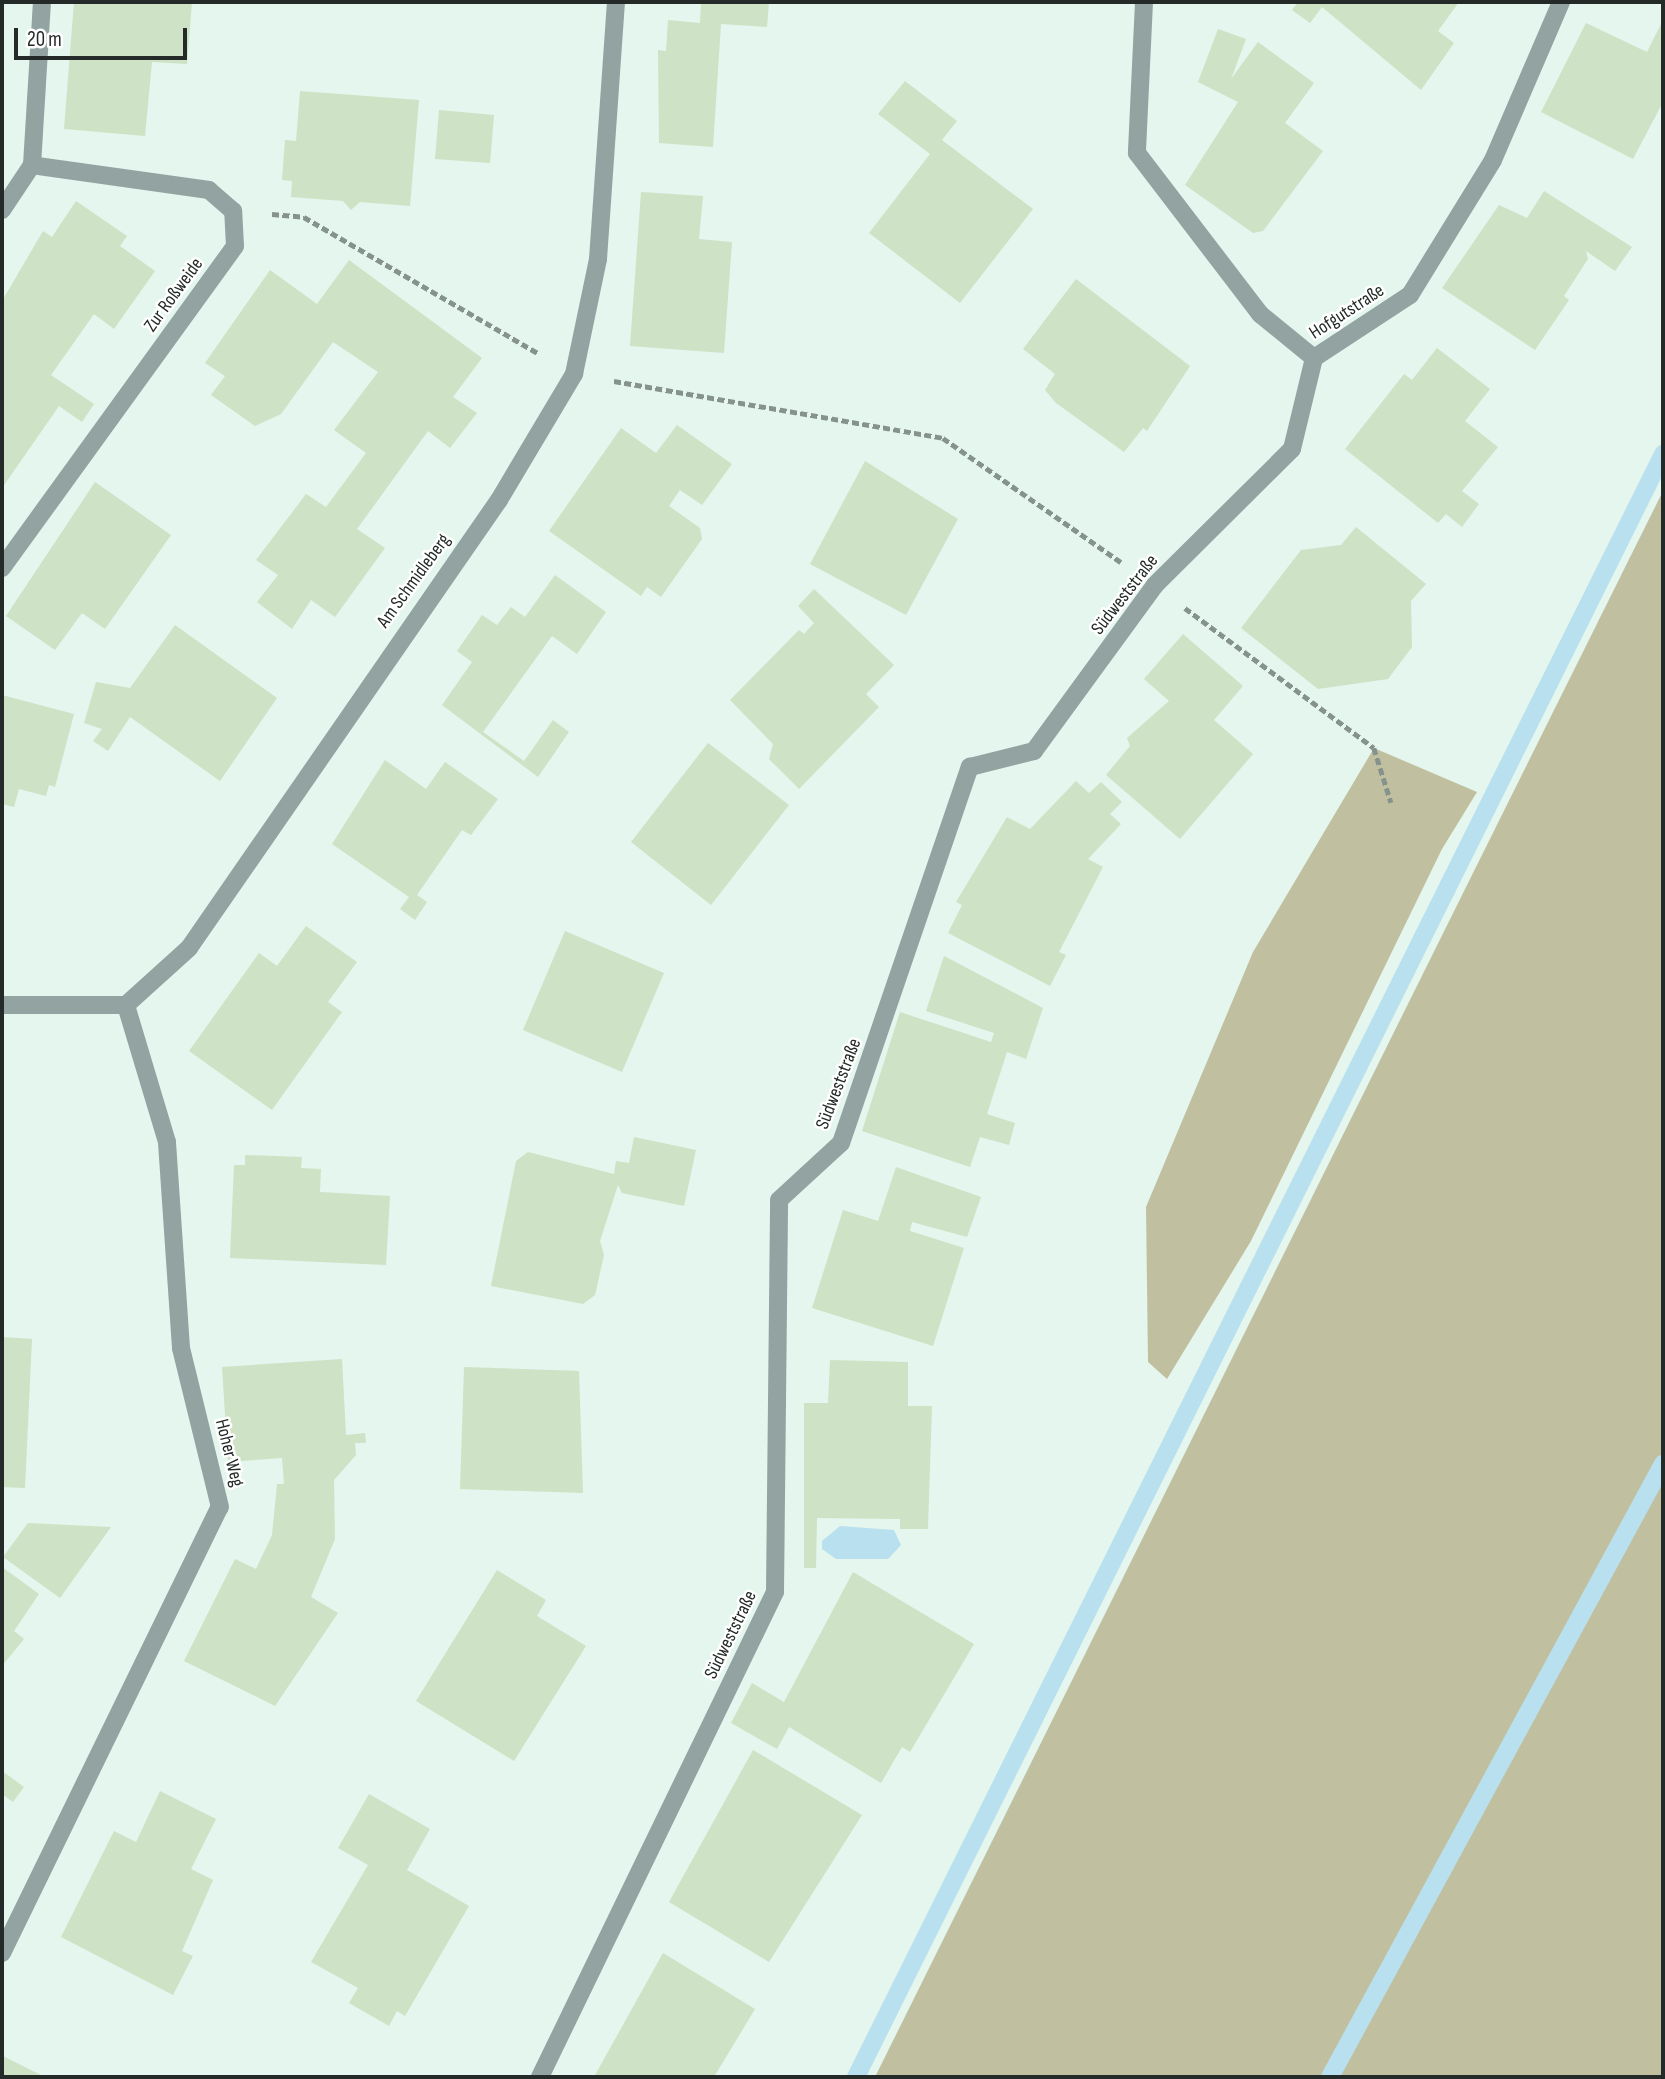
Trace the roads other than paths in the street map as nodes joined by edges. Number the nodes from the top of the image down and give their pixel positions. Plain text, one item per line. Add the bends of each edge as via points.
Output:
1 (42, 2) edge
2 (616, 2) edge
3 (1144, 2) edge
4 (1561, 2) edge
5 (32, 165) junction
6 (2, 210) edge
7 (1314, 358) junction
8 (2, 568) edge
9 (126, 1004) junction
10 (2, 1005) edge
11 (2, 1953) edge
12 (540, 2077) edge

1 - 5 street
2 - 9 street, Am Schmidleberg via 598,259 574,374 499,500 189,948
3 - 7 street, Hofgutstraße via 1137,153 1260,314
4 - 7 street, Hofgutstraße via 1493,160 1410,295
5 - 6 street
5 - 8 street, Zur Roßweide via 209,190 233,211 235,246
7 - 12 street, Südweststraße via 1292,449 1155,585 1034,751 970,767 841,1143 779,1200 775,1592
9 - 10 street
9 - 11 street, Hoher Weg via 167,1142 181,1348 220,1507

